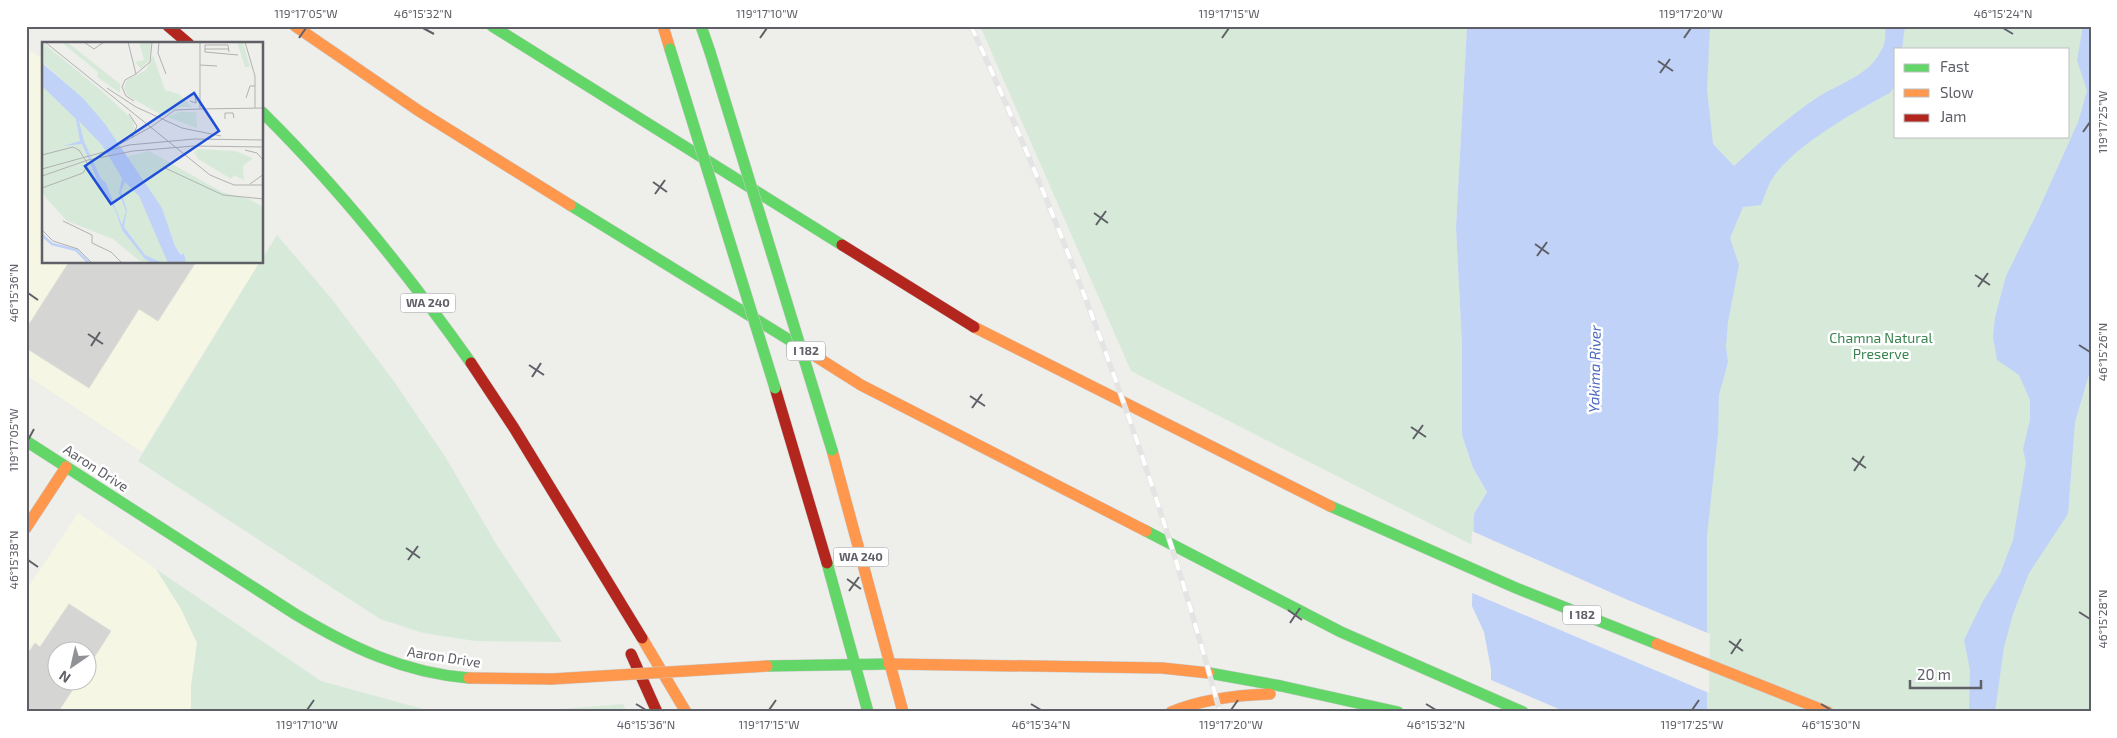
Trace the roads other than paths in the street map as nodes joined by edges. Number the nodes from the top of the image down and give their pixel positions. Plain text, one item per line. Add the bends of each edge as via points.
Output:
1 (168, 26) edge
2 (295, 26) edge
3 (492, 26) edge
4 (663, 26) edge
5 (701, 26) edge
6 (187, 42) edge
7 (264, 114) edge
8 (26, 440) edge
9 (66, 467) junction
10 (567, 514) junction
11 (26, 528) edge
12 (608, 604) dead end
13 (625, 640) dead end
14 (854, 664) junction
15 (889, 664) junction
16 (1314, 693) junction
17 (658, 712) edge
18 (686, 712) edge
19 (868, 712) edge
20 (903, 712) edge
21 (1171, 712) edge
22 (1398, 712) edge
23 (1523, 712) edge
24 (1828, 712) edge

1 - 6 main road
2 - 23 main road, I 182 via 419,111 861,385 1342,632
3 - 24 main road, I 182 via 972,326 1339,510 1516,588
4 - 14 main road, bridge via 798,461
5 - 15 main road, WA 240, bridge via 832,450
7 - 10 main road, WA 240 via 318,168 434,311 480,375
8 - 9 main road, Aaron Drive
9 - 11 main road
9 - 14 main road, Aaron Drive, bridge via 312,624 371,655 407,667 494,679 552,679
10 - 12 main road
10 - 18 main road, WA 240
13 - 17 main road
14 - 15 main road, Aaron Drive
14 - 19 main road
15 - 16 main road, Aaron Drive via 1169,668 1237,677
15 - 20 main road, WA 240
16 - 21 main road via 1236,694 1185,705
16 - 22 main road

